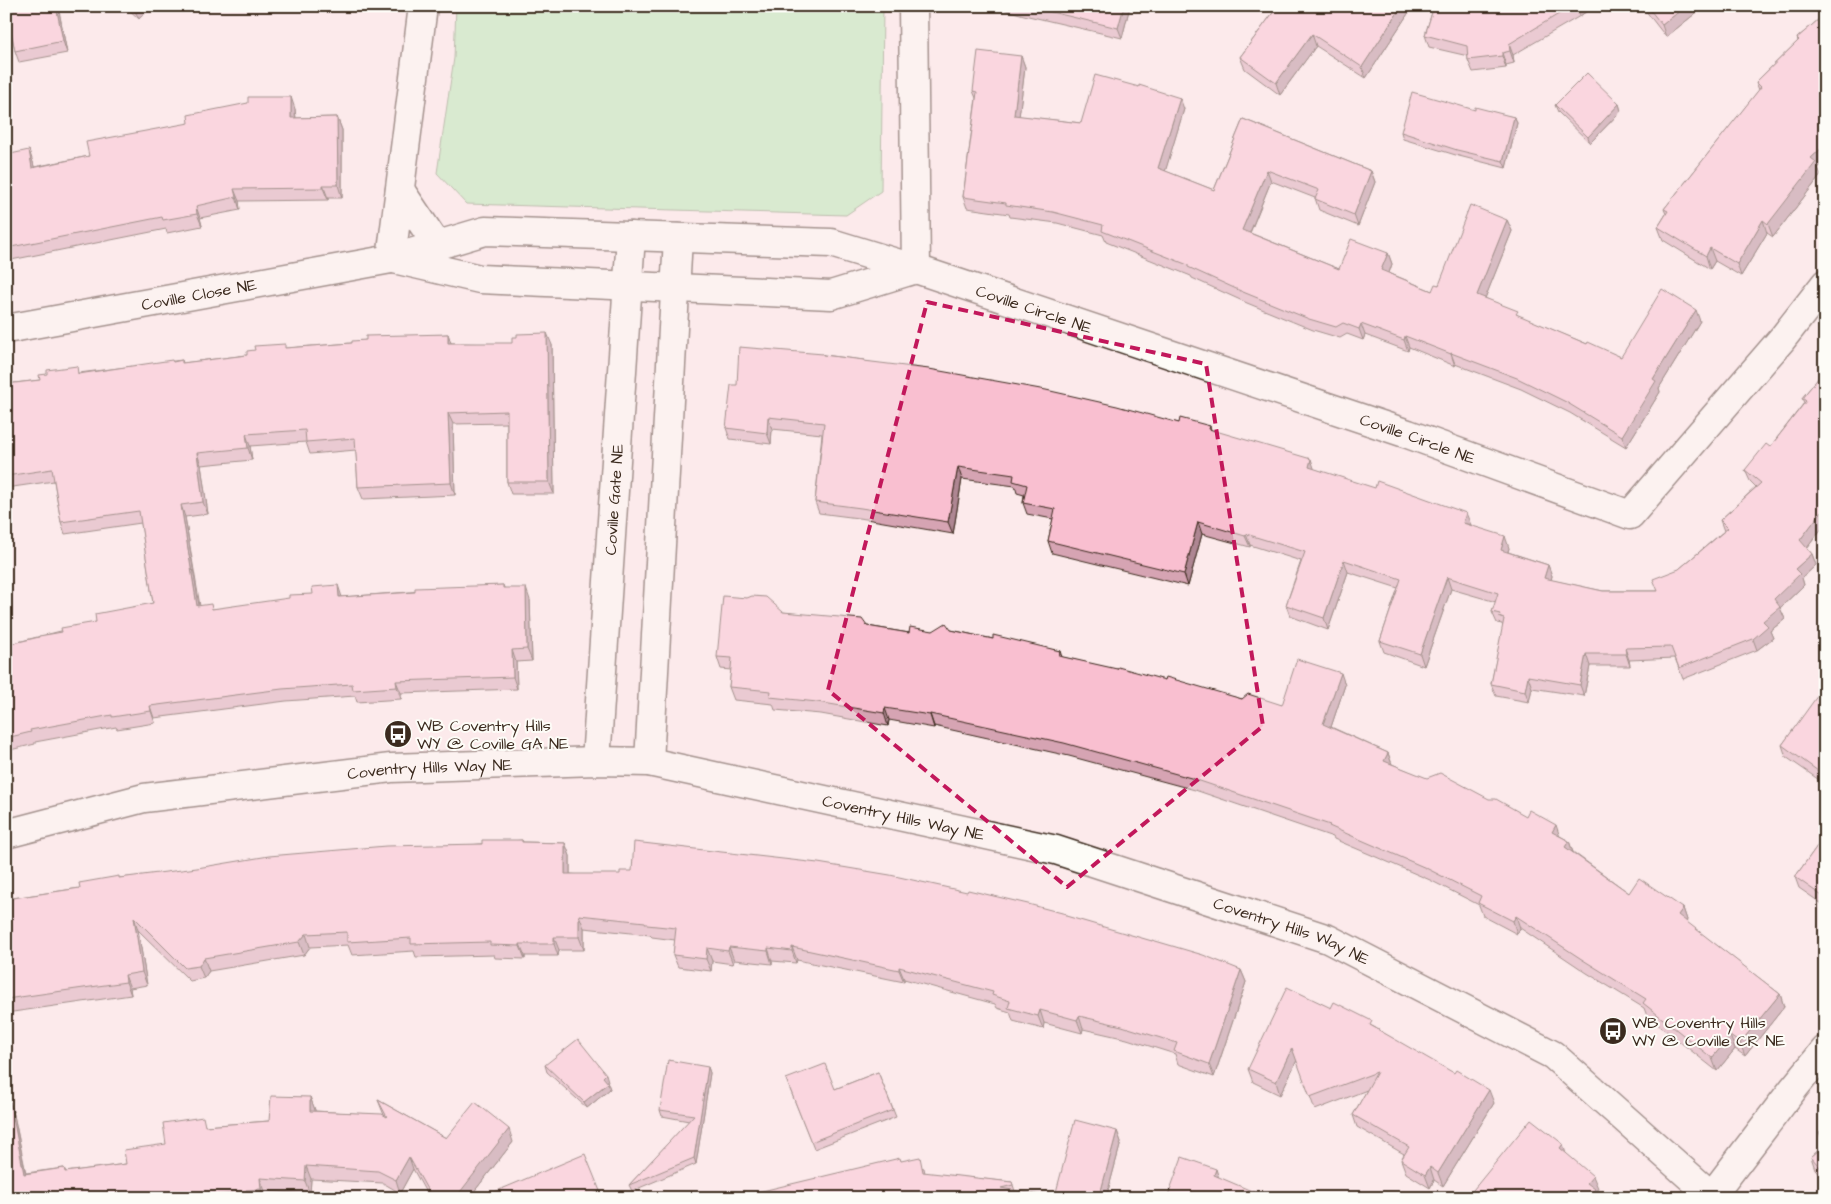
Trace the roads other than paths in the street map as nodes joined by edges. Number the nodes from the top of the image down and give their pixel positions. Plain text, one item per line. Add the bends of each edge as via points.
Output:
1 (423, 6) edge
2 (913, 6) edge
3 (400, 190) junction
4 (655, 237) junction
5 (436, 245) junction
6 (391, 258) junction
7 (916, 270) junction
8 (1825, 284) edge
9 (628, 286) junction
10 (665, 287) junction
11 (6, 329) edge
12 (596, 761) junction
13 (649, 762) junction
14 (6, 834) edge
15 (1825, 1050) edge
16 (1712, 1197) edge

1 - 3 street
2 - 7 street
3 - 5 street
3 - 6 street
4 - 5 street, Coville Close NE via 485,231
4 - 7 street, Coville Circle NE via 831,243
4 - 9 street, Coville Gate NE
4 - 10 street
5 - 6 street, Coville Close NE
6 - 9 street, Coville Close NE via 480,279
6 - 11 street, Coville Close NE
7 - 8 street, Coville Circle NE via 1408,434 1630,515 1782,339
7 - 10 street via 832,295
9 - 10 street, Coville Close NE
9 - 12 street, Coville Gate NE
10 - 13 street
12 - 13 street, Coventry Hills Way NE
12 - 14 street, Coventry Hills Way NE via 391,768 144,798
13 - 16 street, Coventry Hills Way NE via 1056,850 1328,939 1553,1055
15 - 16 street

